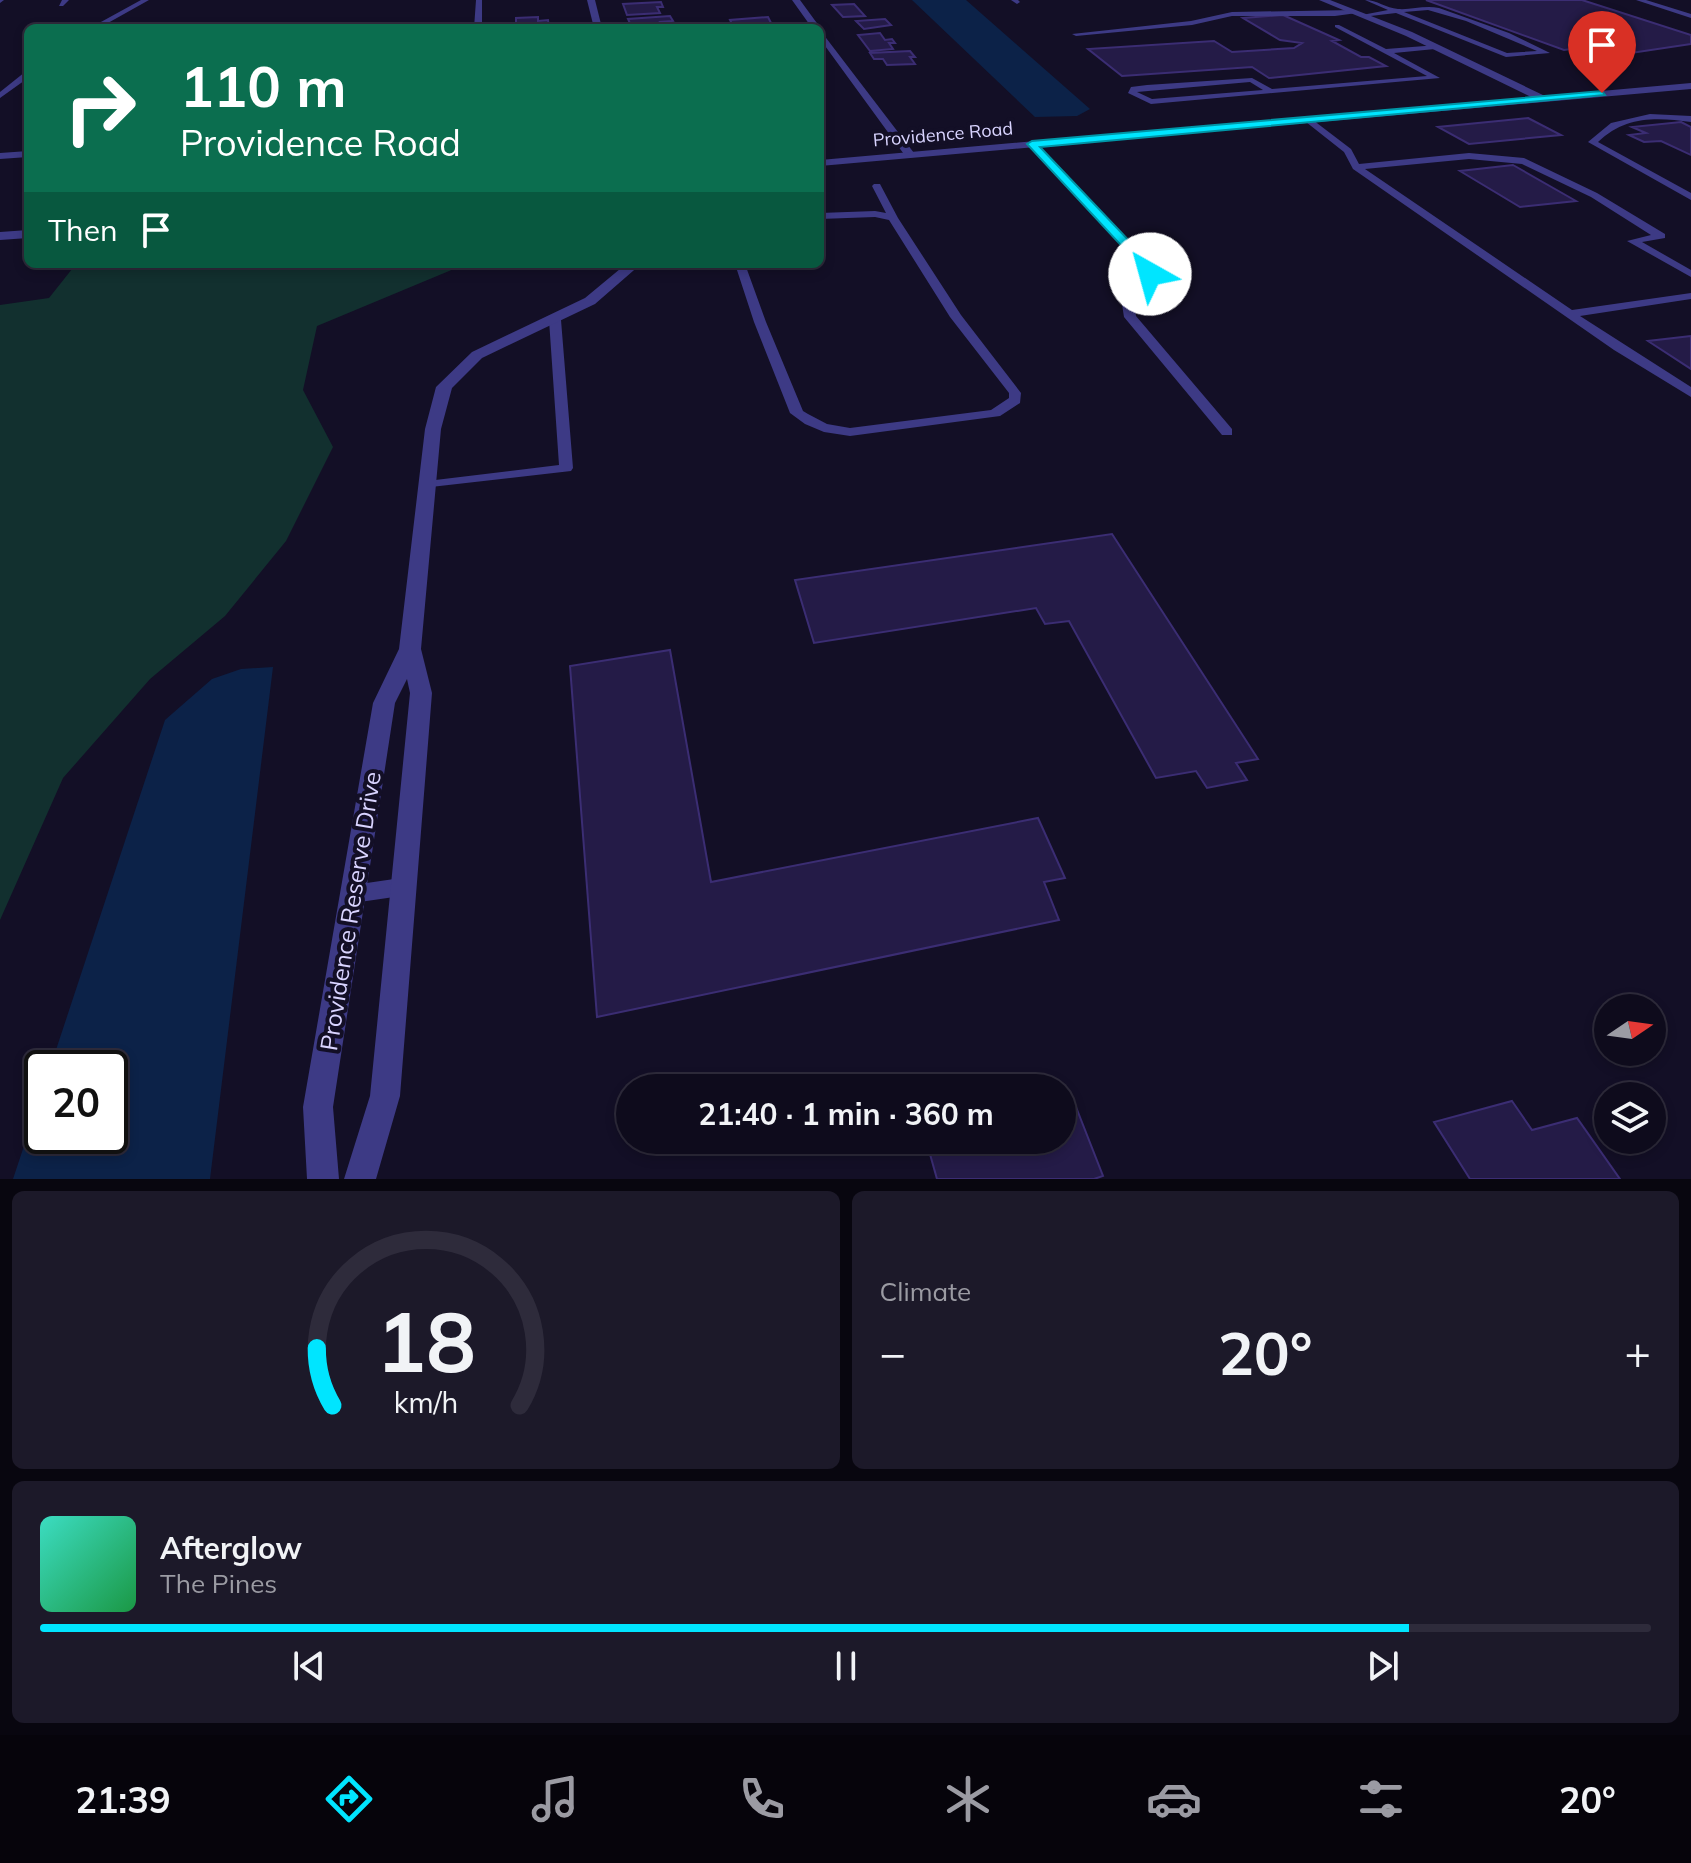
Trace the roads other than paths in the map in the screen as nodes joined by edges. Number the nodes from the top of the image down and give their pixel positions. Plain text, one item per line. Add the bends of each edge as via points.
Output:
1 (146, 0) edge
2 (479, 0) edge
3 (591, 0) edge
4 (796, 0) edge
5 (1323, 0) edge
6 (1368, 0) edge
7 (1410, 0) edge
8 (1639, 0) edge
9 (1430, 8) junction
10 (1398, 12) junction
11 (1360, 14) junction
12 (1691, 16) edge
13 (101, 24) edge
14 (478, 24) edge
15 (597, 24) edge
16 (813, 24) edge
17 (1337, 26) dead end
18 (1076, 34) dead end
19 (824, 38) edge
20 (1435, 47) junction
21 (1385, 51) junction
22 (24, 77) edge
23 (1509, 82) junction
24 (1691, 86) edge
25 (1271, 92) junction
26 (0, 96) edge
27 (1543, 99) junction
28 (1385, 112) junction
29 (1691, 119) edge
30 (1309, 120) junction
31 (1032, 144) junction
32 (24, 154) edge
33 (910, 155) junction
34 (0, 156) edge
35 (824, 163) edge
36 (1356, 167) junction
37 (877, 186) dead end
38 (1691, 197) edge
39 (824, 216) edge
40 (893, 218) junction
41 (24, 234) edge
42 (0, 236) edge
43 (629, 268) edge
44 (741, 268) edge
45 (1691, 274) edge
46 (1691, 296) edge
47 (1570, 314) junction
48 (555, 320) junction
49 (1691, 393) edge
50 (1227, 432) dead end
51 (427, 485) junction
52 (410, 649) junction
53 (401, 887) junction
54 (353, 894) junction
55 (323, 1179) edge
56 (360, 1179) edge

1 - 13 lane
2 - 14 lane
3 - 15 street
4 - 16 street
5 - 11 street
6 - 10 lane
7 - 9 lane
8 - 12 lane
9 - 10 lane
9 - 10 lane via 1546,53 1506,55
10 - 11 lane
11 - 18 lane via 1238,14
11 - 20 street
17 - 21 lane
19 - 33 street
20 - 21 lane
20 - 23 street
21 - 25 lane via 1436,78
22 - 26 lane
23 - 24 street via 1609,89
23 - 27 street
23 - 28 street via 1505,90 1489,96
24 - 27 street, Providence Road
25 - 25 lane via 1151,102 1132,93 1147,87 1252,80
27 - 28 street, Providence Road
28 - 30 street, Providence Road
29 - 38 lane via 1625,120 1608,125 1592,142
30 - 31 street, Providence Road
30 - 36 lane via 1348,151
31 - 33 street, Providence Road
31 - 50 lane via 1150,269 1146,281 1127,298 1130,317
32 - 34 lane
33 - 35 street, Providence Road
36 - 45 lane via 1469,156 1524,161 1661,236 1632,241
36 - 47 lane
37 - 40 lane
39 - 40 lane
40 - 44 lane via 956,317 1015,393 1006,409 850,432 829,431 809,422 797,413
41 - 42 street
43 - 48 street, Providence Reserve Drive via 590,301
46 - 47 lane
47 - 49 lane
48 - 51 street, Providence Reserve Drive via 477,355 444,387
48 - 51 lane via 566,468
51 - 52 street, Providence Reserve Drive
52 - 53 street, Providence Reserve Drive via 421,693
52 - 54 street, Providence Reserve Drive via 384,703
53 - 54 lane
53 - 56 street, Providence Reserve Drive via 385,1096
54 - 55 street, Providence Reserve Drive via 318,1107

